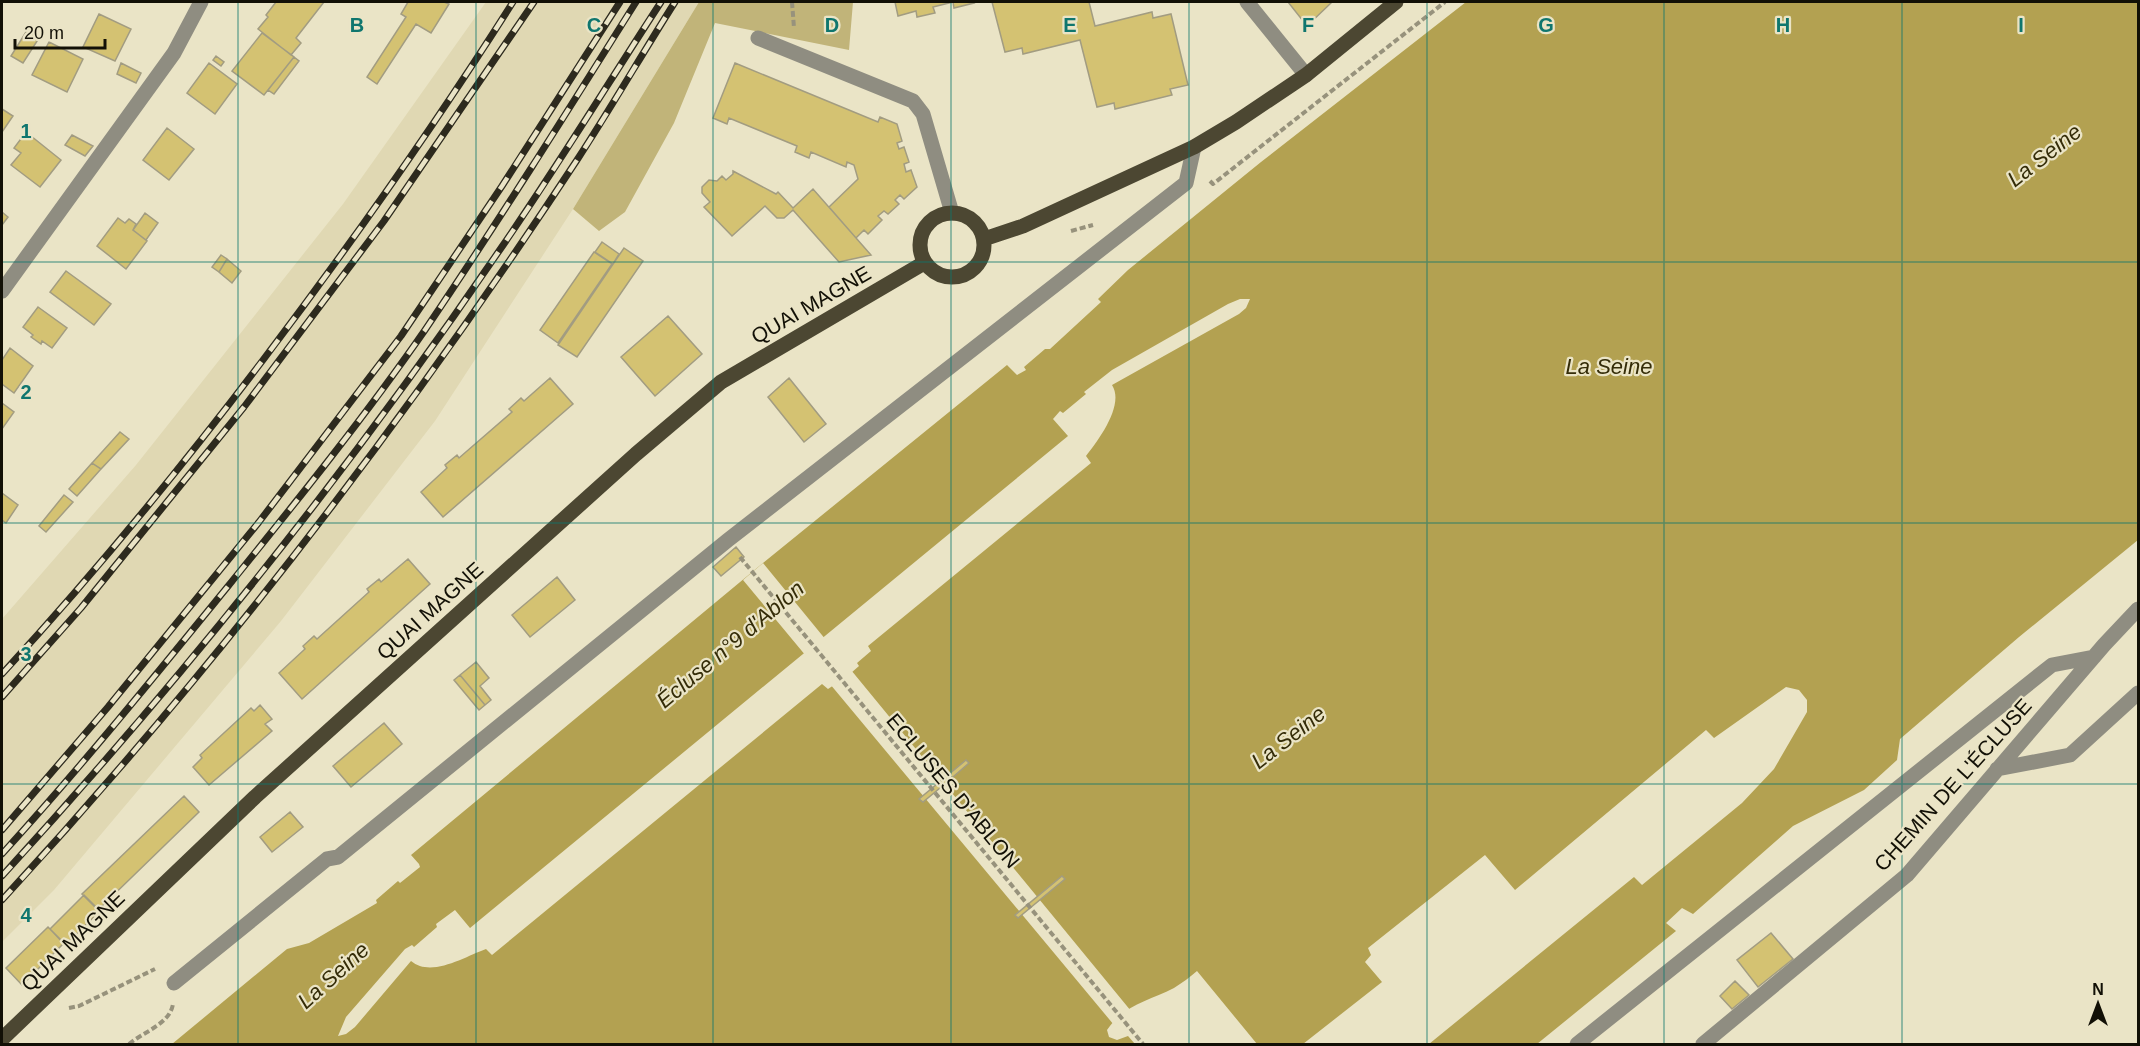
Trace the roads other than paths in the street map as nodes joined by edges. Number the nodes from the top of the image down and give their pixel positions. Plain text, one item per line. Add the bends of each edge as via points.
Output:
1 (201, 2) edge
2 (1247, 2) edge
3 (1396, 2) edge
4 (758, 38) dead end
5 (1306, 75) junction
6 (1194, 147) junction
7 (951, 213) junction
8 (984, 239) junction
9 (924, 263) junction
10 (2, 291) edge
11 (2139, 609) edge
12 (2094, 657) junction
13 (2139, 693) edge
14 (1998, 769) junction
15 (172, 990) road end
16 (2, 1039) edge
17 (1577, 1044) edge
18 (1702, 1044) edge

1 - 10 street via 174,52
2 - 5 street
3 - 5 main road
4 - 7 street via 913,101 923,114
5 - 6 main road
6 - 8 main road via 1023,226
6 - 15 street via 1186,183 728,540 338,857 327,859
7 - 8 main road via 973,220
7 - 9 main road via 933,219 921,234
8 - 9 main road via 982,259 969,274 940,276
9 - 16 main road, QUAI MAGNE via 721,382 255,797
11 - 12 street, CHEMIN DE L'ÉCLUSE
12 - 14 street, CHEMIN DE L'ÉCLUSE
12 - 17 street via 2052,665
13 - 14 street via 2070,755
14 - 18 street, CHEMIN DE L'ÉCLUSE via 1907,875

